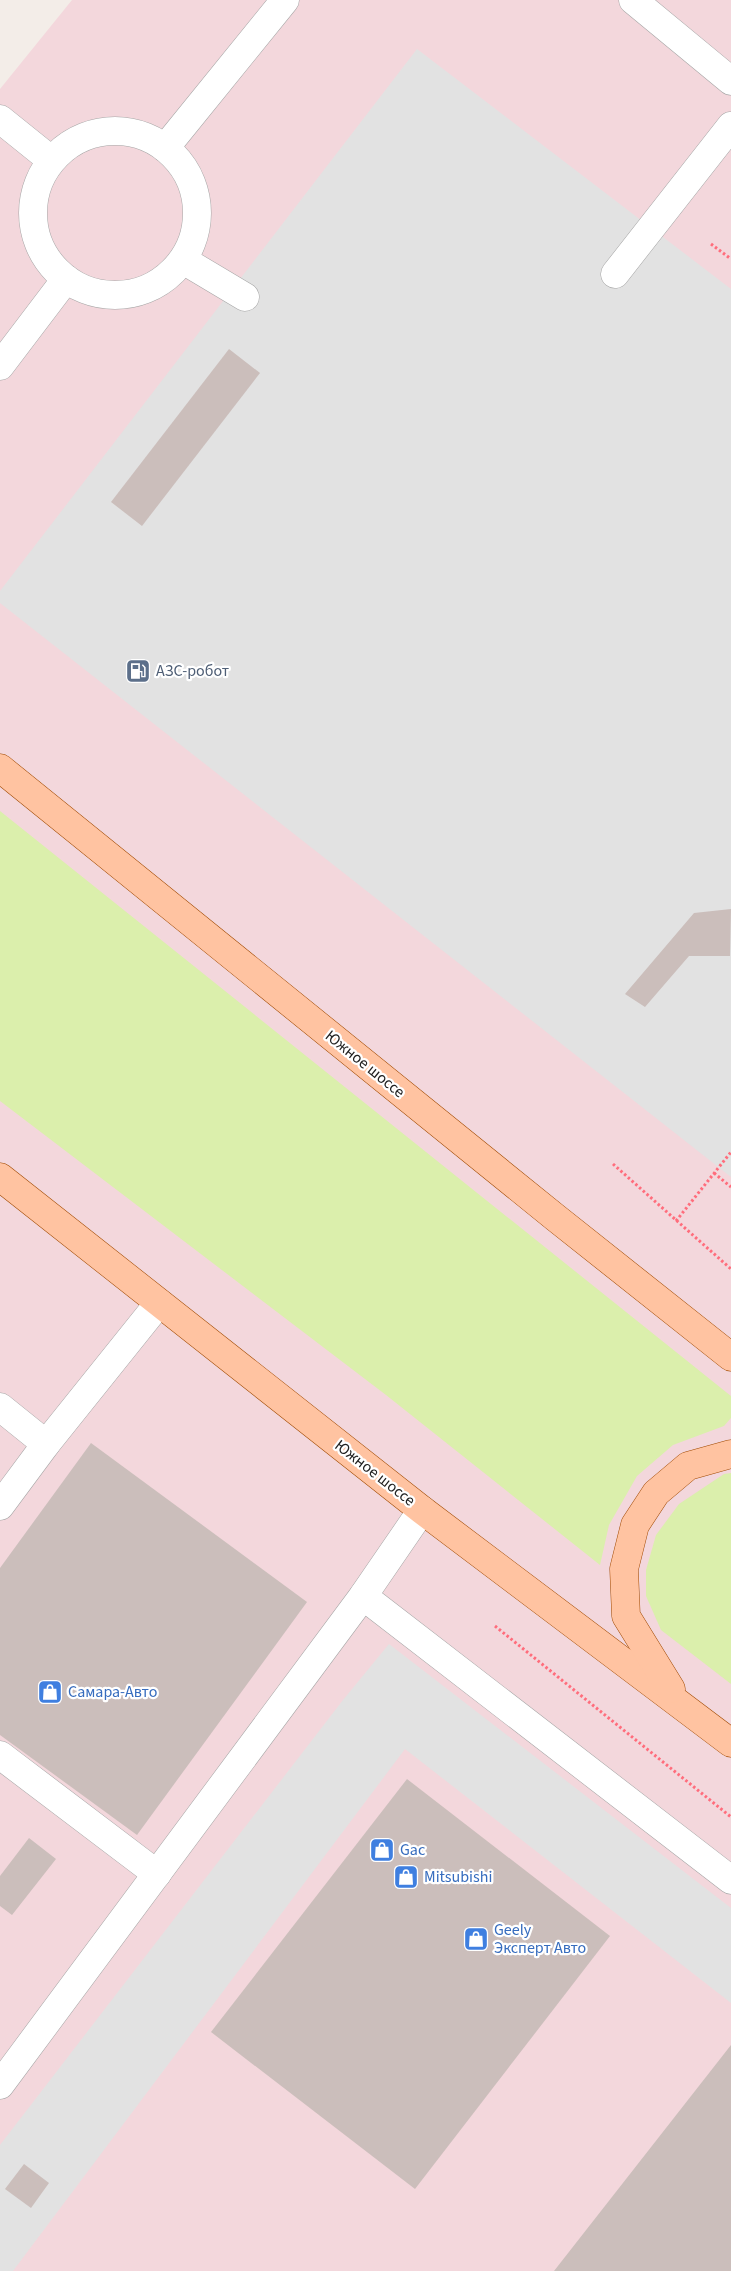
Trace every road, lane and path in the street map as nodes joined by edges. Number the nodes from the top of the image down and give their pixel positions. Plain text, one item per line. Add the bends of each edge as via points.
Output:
1 (285, 0) edge
2 (633, 0) edge
3 (731, 81) edge
4 (0, 119) edge
5 (731, 126) edge
6 (165, 148) junction
7 (52, 160) junction
8 (711, 244) dead end
9 (731, 259) edge
10 (183, 260) junction
11 (615, 274) dead end
12 (66, 279) junction
13 (245, 297) dead end
14 (0, 366) edge
15 (0, 768) edge
16 (731, 1152) edge
17 (613, 1164) dead end
18 (714, 1173) junction
19 (0, 1177) edge
20 (731, 1186) edge
21 (676, 1221) junction
22 (731, 1269) edge
23 (159, 1303) junction
24 (731, 1357) edge
25 (0, 1407) edge
26 (46, 1444) junction
27 (731, 1454) edge
28 (0, 1506) edge
29 (422, 1510) junction
30 (363, 1596) junction
31 (495, 1626) dead end
32 (679, 1702) junction
33 (731, 1743) edge
34 (0, 1756) edge
35 (731, 1817) edge
36 (157, 1874) junction
37 (731, 1880) edge
38 (0, 2085) edge

1 - 6 street
2 - 3 street
4 - 7 street
5 - 11 street
6 - 7 street via 153,139 126,131 99,132 73,142
6 - 10 street via 176,156 191,180 198,207 195,235
7 - 12 street via 38,184 33,209 36,236 48,260
8 - 9 path
10 - 12 street via 165,279 142,292 115,296 89,291
10 - 13 street
12 - 14 street
15 - 24 main road, Южное шоссе
16 - 18 path
17 - 21 path
18 - 20 path
18 - 21 path
19 - 23 main road, Южное шоссе
21 - 22 path
23 - 26 street
23 - 29 main road, Южное шоссе
25 - 26 street
26 - 28 street
27 - 32 main road via 688,1466 656,1493 635,1525 624,1569 626,1616
29 - 30 street
29 - 32 main road, Южное шоссе
30 - 36 street
30 - 37 street
31 - 35 path
32 - 33 main road, Южное шоссе
34 - 36 street
36 - 38 street

